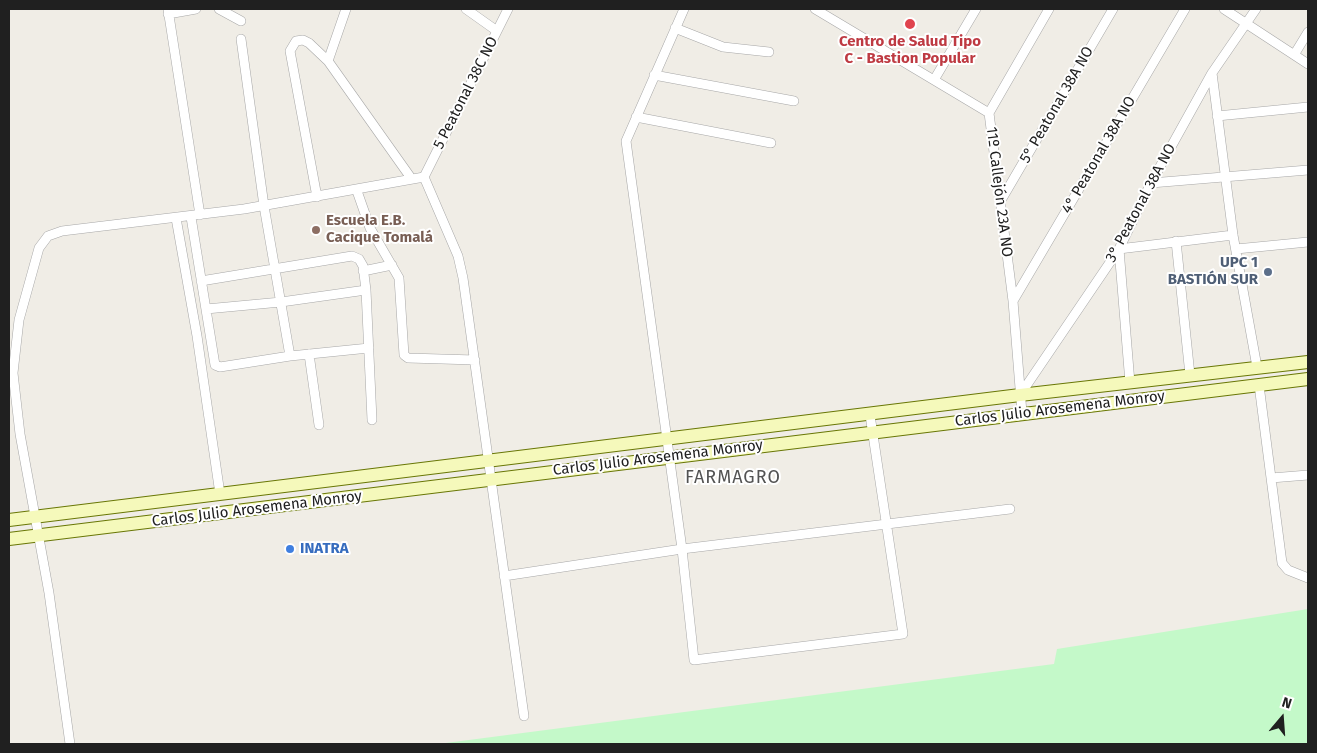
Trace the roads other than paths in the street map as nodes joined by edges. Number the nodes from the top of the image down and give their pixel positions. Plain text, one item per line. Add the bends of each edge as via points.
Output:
1 (196, 9) edge
2 (219, 9) edge
3 (346, 9) edge
4 (466, 9) edge
5 (508, 9) edge
6 (684, 9) edge
7 (815, 9) edge
8 (976, 9) edge
9 (1049, 9) edge
10 (1113, 9) edge
11 (1185, 9) edge
12 (1224, 9) edge
13 (1256, 9) edge
14 (168, 11) edge
15 (242, 21) dead end
16 (1247, 24) junction
17 (675, 28) junction
18 (497, 31) junction
19 (1308, 32) edge
20 (241, 40) dead end
21 (769, 52) dead end
22 (1294, 55) junction
23 (328, 60) junction
24 (1308, 64) edge
25 (1212, 73) junction
26 (654, 75) junction
27 (934, 80) junction
28 (794, 101) dead end
29 (1308, 107) edge
30 (988, 113) junction
31 (636, 116) junction
32 (1217, 116) junction
33 (771, 143) dead end
34 (1308, 170) edge
35 (424, 177) junction
36 (411, 178) junction
37 (1224, 178) junction
38 (1151, 183) junction
39 (357, 190) junction
40 (317, 197) junction
41 (1000, 202) junction
42 (264, 206) junction
43 (196, 216) junction
44 (176, 218) junction
45 (1233, 235) junction
46 (1176, 241) junction
47 (1308, 242) edge
48 (1119, 249) junction
49 (1236, 249) junction
50 (392, 265) junction
51 (275, 269) junction
52 (363, 271) junction
53 (201, 281) junction
54 (366, 290) junction
55 (1013, 301) junction
56 (281, 302) junction
57 (206, 309) junction
58 (369, 348) junction
59 (309, 354) junction
60 (290, 356) junction
61 (475, 360) junction
62 (1308, 362) edge
63 (1258, 367) junction
64 (1190, 375) junction
65 (1308, 379) edge
66 (1130, 383) junction
67 (1259, 385) junction
68 (1020, 395) junction
69 (1022, 413) junction
70 (870, 415) junction
71 (372, 420) dead end
72 (319, 425) dead end
73 (872, 432) junction
74 (666, 440) junction
75 (669, 457) junction
76 (489, 461) junction
77 (1308, 474) edge
78 (1271, 478) junction
79 (491, 479) junction
80 (220, 494) junction
81 (1010, 509) dead end
82 (35, 516) junction
83 (9, 520) edge
84 (886, 525) junction
85 (39, 536) junction
86 (9, 539) edge
87 (682, 549) junction
88 (504, 576) junction
89 (1308, 578) edge
90 (524, 716) dead end
91 (70, 744) edge

1 - 14 street
2 - 15 street
3 - 23 street
4 - 18 street
5 - 18 street, 5 Peatonal 38C NO
6 - 17 street
7 - 27 street, 11º Callejón 23A NO
8 - 27 street
9 - 30 street
10 - 41 street, 5° Peatonal 38A NO
11 - 55 street, 4° Peatonal 38A NO
12 - 16 street
13 - 16 street, 3° Peatonal 38A NO
14 - 43 street
16 - 22 street
16 - 25 street, 3° Peatonal 38A NO
17 - 21 street via 723,47
17 - 26 street
18 - 35 street, 5 Peatonal 38C NO
19 - 22 street
20 - 42 street
22 - 24 street
23 - 36 street
23 - 40 street via 302,40 296,41 290,51
25 - 32 street
25 - 38 street, 3° Peatonal 38A NO
26 - 28 street
26 - 31 street
27 - 30 street, 11º Callejón 23A NO
29 - 32 street
30 - 41 street, 11º Callejón 23A NO
31 - 33 street
31 - 74 street via 626,141
32 - 37 street
34 - 37 street
35 - 36 street
35 - 61 street via 458,256
36 - 39 street
37 - 38 street
37 - 45 street
38 - 48 street, 3° Peatonal 38A NO
39 - 40 street
39 - 50 street via 370,228
40 - 42 street
41 - 55 street, 11º Callejón 23A NO
42 - 43 street
42 - 51 street
43 - 44 street
43 - 53 street
44 - 80 street
44 - 82 street via 62,231 48,236 39,248 19,320 13,373
45 - 46 street
45 - 49 street
46 - 48 street
46 - 64 street
47 - 49 street
48 - 66 street
48 - 68 street, 3° Peatonal 38A NO
49 - 63 street
50 - 52 street
50 - 61 street via 399,278 406,357
51 - 52 street via 352,256 359,259
51 - 53 street
51 - 56 street
52 - 54 street
53 - 57 street
54 - 56 street
54 - 58 street
55 - 68 street, 11º Callejón 23A NO
56 - 57 street
56 - 60 street
57 - 60 street via 215,365 220,367
58 - 59 street
58 - 71 street
59 - 60 street
59 - 72 street
61 - 76 street
62 - 63 main road, Carlos Julio Arosemena Monroy
63 - 64 main road, Carlos Julio Arosemena Monroy
64 - 66 main road, Carlos Julio Arosemena Monroy
65 - 67 main road, Carlos Julio Arosemena Monroy
66 - 68 main road, Carlos Julio Arosemena Monroy
67 - 69 main road, Carlos Julio Arosemena Monroy
67 - 78 street
68 - 69 street, 11º Callejón 23A NO
68 - 70 main road, Carlos Julio Arosemena Monroy
69 - 73 main road, Carlos Julio Arosemena Monroy
70 - 73 street
70 - 74 main road, Carlos Julio Arosemena Monroy
73 - 75 main road, Carlos Julio Arosemena Monroy
73 - 84 street
74 - 75 street
74 - 76 main road, Carlos Julio Arosemena Monroy
75 - 79 main road, Carlos Julio Arosemena Monroy
75 - 87 street
76 - 79 street
76 - 80 main road, Carlos Julio Arosemena Monroy
77 - 78 street
78 - 89 street via 1282,563 1288,570
79 - 85 main road, Carlos Julio Arosemena Monroy
79 - 88 street
80 - 82 main road, Carlos Julio Arosemena Monroy
81 - 84 street
82 - 83 main road, Carlos Julio Arosemena Monroy
82 - 85 street
84 - 87 street
84 - 87 street via 903,634 694,660
85 - 86 main road, Carlos Julio Arosemena Monroy
85 - 91 street
87 - 88 street
88 - 90 street

